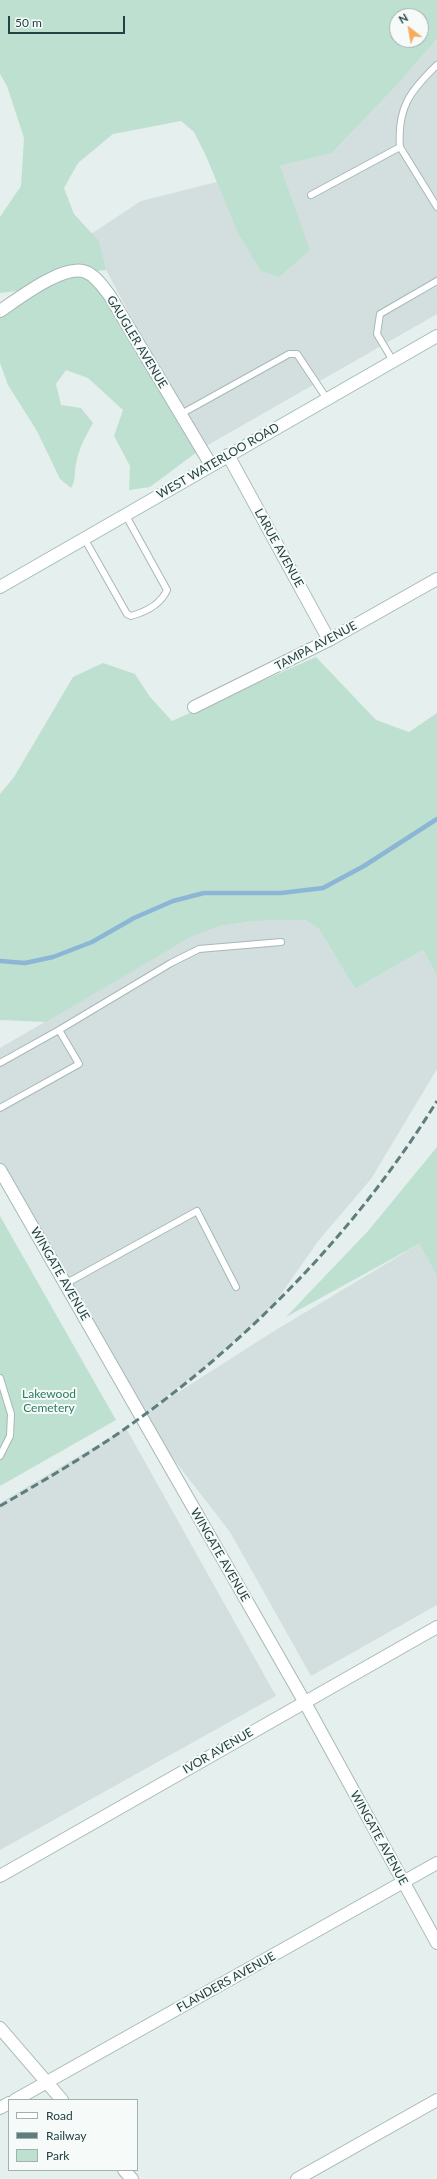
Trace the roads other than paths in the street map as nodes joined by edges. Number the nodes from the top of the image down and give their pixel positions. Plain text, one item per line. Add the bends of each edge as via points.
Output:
1 (437, 65) edge
2 (400, 147) junction
3 (311, 195) dead end
4 (437, 207) edge
5 (437, 281) edge
6 (0, 311) edge
7 (437, 336) edge
8 (393, 361) junction
9 (327, 399) junction
10 (181, 414) junction
11 (228, 455) junction
12 (211, 465) junction
13 (125, 514) junction
14 (84, 538) junction
15 (437, 580) edge
16 (0, 587) edge
17 (329, 640) junction
18 (194, 707) dead end
19 (281, 942) dead end
20 (59, 1030) junction
21 (0, 1063) edge
22 (0, 1108) edge
23 (0, 1170) edge
24 (65, 1284) junction
25 (236, 1287) dead end
26 (0, 1378) edge
27 (0, 1456) edge
28 (437, 1627) edge
29 (304, 1702) junction
30 (437, 1863) edge
31 (0, 1876) edge
32 (403, 1882) junction
33 (437, 1943) edge
34 (0, 2028) edge
35 (46, 2082) junction
36 (16, 2099) edge
37 (61, 2099) edge
38 (437, 2100) edge
39 (125, 2171) edge
40 (132, 2179) edge
41 (297, 2179) edge

1 - 2 lane via 420,81 404,105 398,127
2 - 3 lane
2 - 4 lane
5 - 8 lane via 380,314 377,334
6 - 10 street, GAUGLER AVENUE via 59,275 74,271 86,272 110,296
7 - 8 street, WEST WATERLOO ROAD
8 - 9 street, WEST WATERLOO ROAD
9 - 10 lane via 304,362 297,354 289,354
9 - 11 street, WEST WATERLOO ROAD
10 - 12 street, GAUGLER AVENUE
11 - 12 street, WEST WATERLOO ROAD
11 - 17 street, LARUE AVENUE
12 - 13 street, WEST WATERLOO ROAD
13 - 14 street, WEST WATERLOO ROAD
13 - 14 lane via 167,590 164,598 143,612 131,616 126,614
14 - 16 street, WEST WATERLOO ROAD
15 - 17 street, TAMPA AVENUE
17 - 18 street, TAMPA AVENUE
19 - 20 lane via 199,949
20 - 21 lane
20 - 22 lane via 79,1064
23 - 24 street, WINGATE AVENUE
24 - 25 lane via 197,1211
24 - 29 street, WINGATE AVENUE
26 - 27 lane via 11,1414 10,1436
28 - 29 street, IVOR AVENUE
29 - 31 street, IVOR AVENUE
29 - 32 street, WINGATE AVENUE
30 - 32 street, FLANDERS AVENUE
32 - 33 street, WINGATE AVENUE
32 - 35 street, FLANDERS AVENUE
34 - 35 street
35 - 36 street, FLANDERS AVENUE
35 - 37 street
38 - 41 street
39 - 40 street

